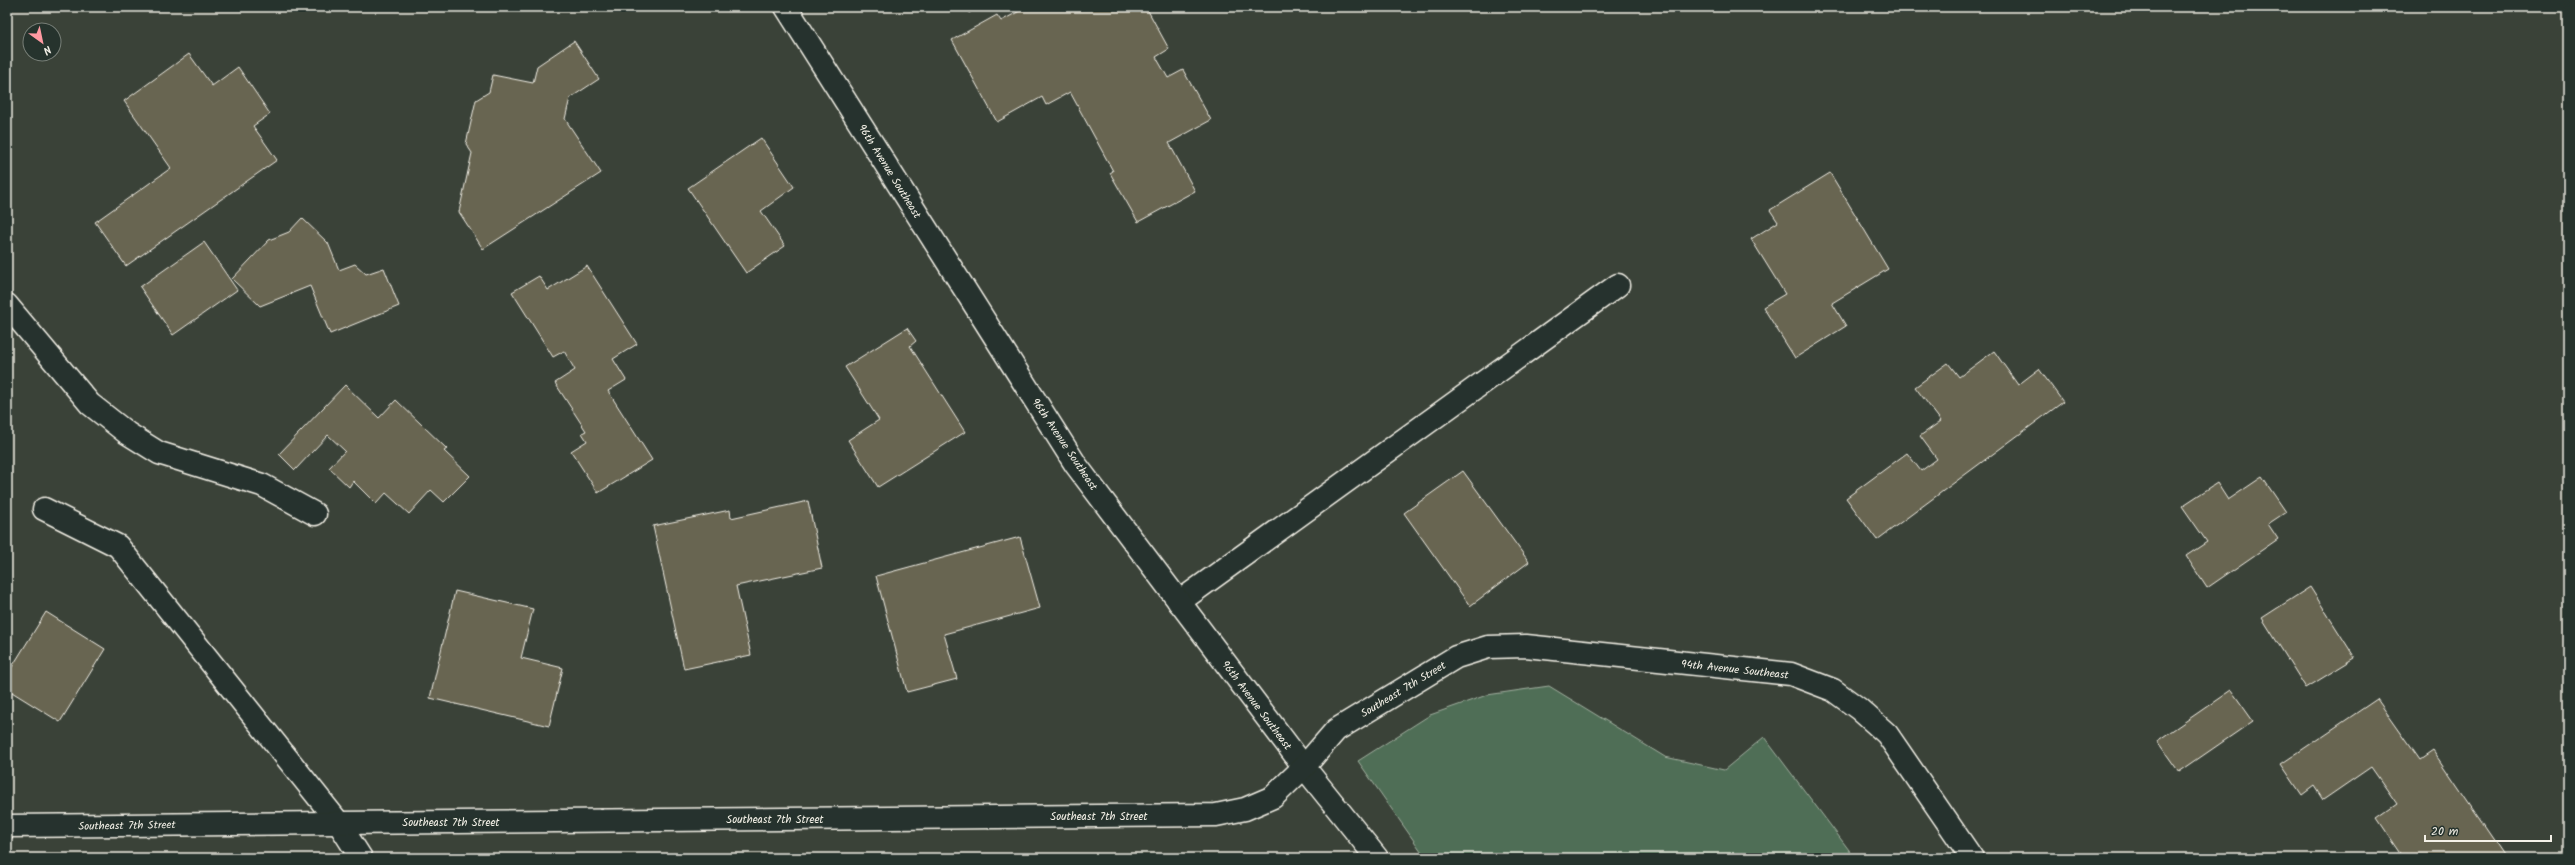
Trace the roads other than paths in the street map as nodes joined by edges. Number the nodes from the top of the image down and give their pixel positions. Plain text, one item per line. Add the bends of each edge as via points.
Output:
1 (786, 7) edge
2 (1618, 285) dead end
3 (7, 305) edge
4 (44, 509) dead end
5 (315, 514) dead end
6 (1179, 602) junction
7 (1488, 647) joint
8 (1304, 767) junction
9 (338, 822) junction
10 (7, 826) edge
11 (361, 858) edge
12 (1377, 858) edge
13 (1972, 858) edge

1 - 6 street, 96th Avenue Southeast via 1076,465
2 - 6 street
3 - 5 street via 90,404 127,433 159,453 262,485
4 - 9 street via 118,546
6 - 8 street, 96th Avenue Southeast
7 - 8 street, Southeast 7th Street via 1456,658 1336,730
7 - 13 street, 94th Avenue Southeast via 1526,646 1791,674 1833,690 1887,734
8 - 9 street, Southeast 7th Street via 1273,797 1245,809 1216,815
8 - 12 street, 96th Avenue Southeast
9 - 10 street, Southeast 7th Street
9 - 11 street

